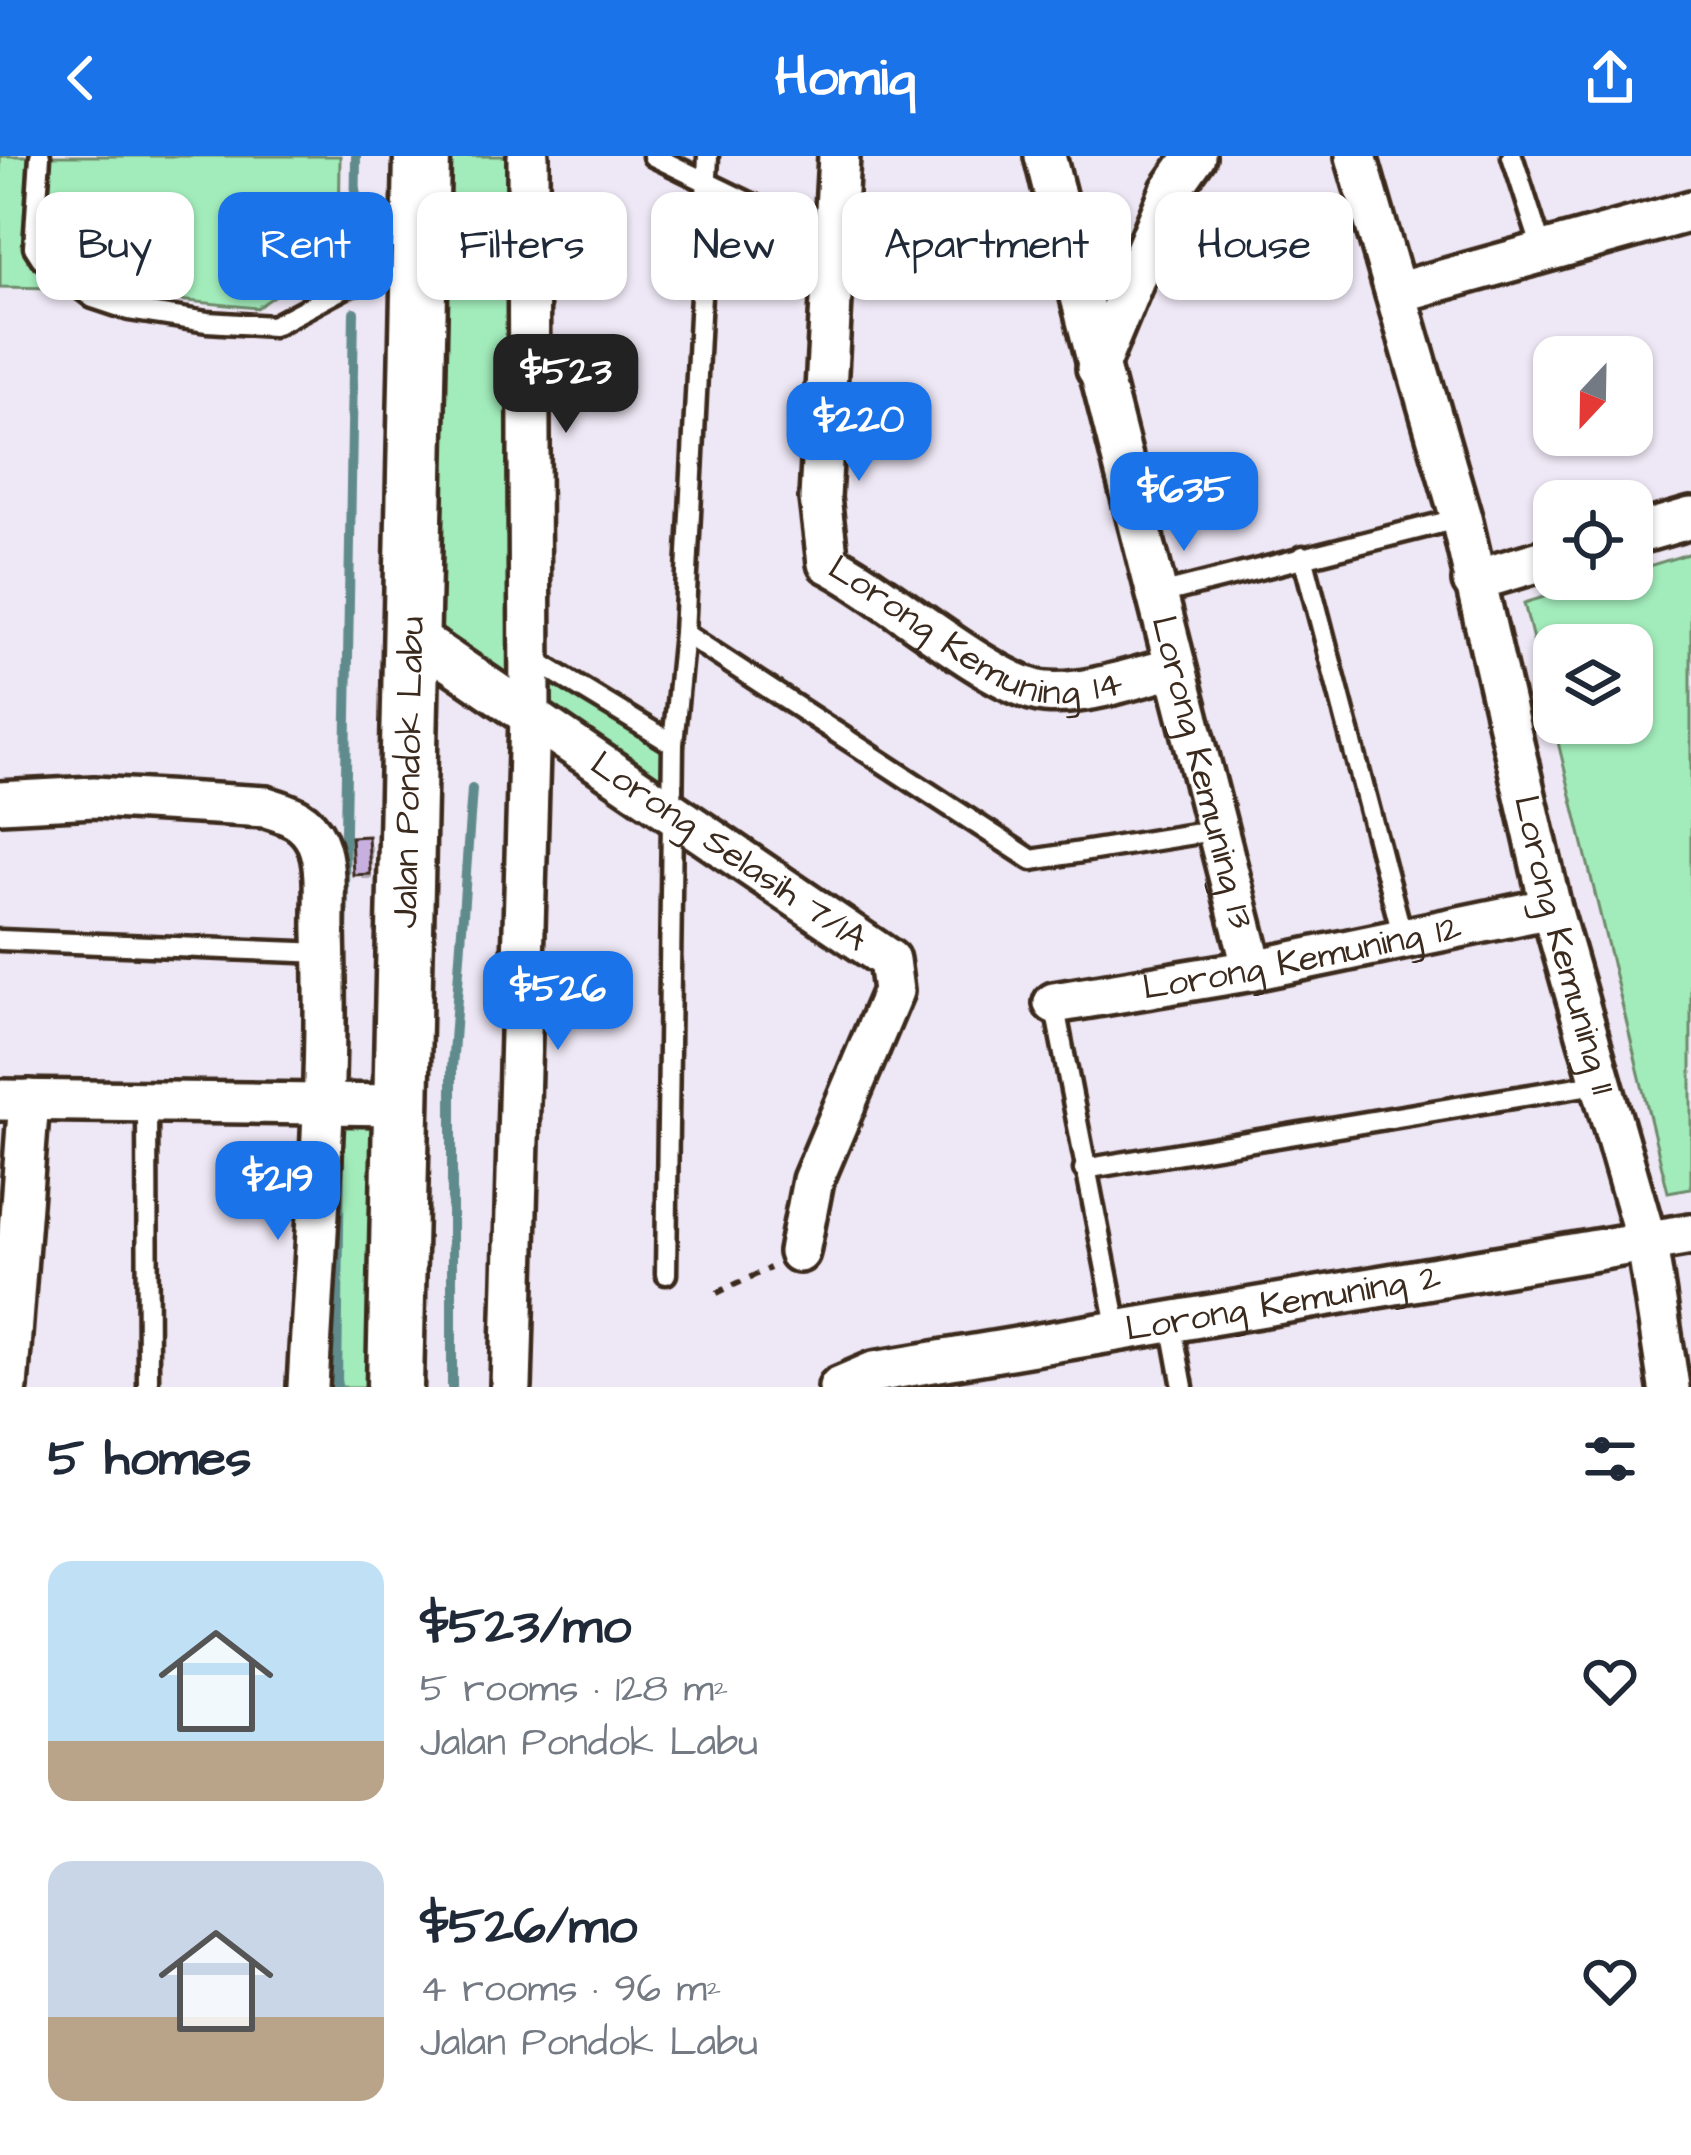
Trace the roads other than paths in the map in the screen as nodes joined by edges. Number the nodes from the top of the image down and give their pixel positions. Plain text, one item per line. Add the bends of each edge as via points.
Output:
1 (40, 156) edge
2 (422, 156) edge
3 (528, 156) edge
4 (653, 156) edge
5 (708, 156) edge
6 (839, 156) edge
7 (1046, 156) edge
8 (1195, 156) edge
9 (1356, 156) edge
10 (1512, 156) edge
11 (708, 184) junction
12 (421, 192) edge
13 (1691, 211) edge
14 (836, 245) junction
15 (1543, 252) junction
16 (417, 273) edge
17 (1396, 293) junction
18 (420, 300) edge
19 (1097, 368) junction
20 (1460, 518) junction
21 (1691, 518) edge
22 (1653, 529) edge
23 (1303, 556) junction
24 (1533, 563) edge
25 (1473, 581) junction
26 (1156, 595) junction
27 (684, 633) junction
28 (414, 637) junction
29 (530, 657) junction
30 (1174, 668) junction
31 (530, 716) junction
32 (673, 744) junction
33 (0, 802) edge
34 (672, 812) junction
35 (1218, 830) junction
36 (1551, 908) junction
37 (1402, 938) junction
38 (0, 940) edge
39 (325, 952) junction
40 (1253, 970) junction
41 (1054, 1003) joint
42 (1602, 1083) junction
43 (14, 1100) edge
44 (147, 1101) junction
45 (324, 1103) junction
46 (400, 1106) junction
47 (1084, 1169) junction
48 (1691, 1234) edge
49 (1646, 1243) junction
50 (799, 1252) road end
51 (666, 1274) dead end
52 (1171, 1322) junction
53 (1118, 1331) junction
54 (856, 1380) edge
55 (1691, 1384) edge
56 (7, 1387) edge
57 (148, 1387) edge
58 (308, 1387) edge
59 (395, 1387) edge
60 (511, 1387) edge
61 (1183, 1387) edge
62 (1670, 1387) edge

1 - 16 lane via 34,248 93,298 129,310 273,326 348,286
2 - 12 main road, Jalan Pondok Labu
3 - 29 street
4 - 11 lane
5 - 11 lane
6 - 14 street, Lorong Kemuning 14
7 - 19 street, Lorong Kemuning 13
8 - 19 street via 1171,190
9 - 17 street, Lorong Kemuning 11
10 - 15 lane
11 - 14 lane
11 - 27 lane
13 - 15 street
14 - 30 street, Lorong Kemuning 14 via 820,499 828,563 994,671 1044,692
15 - 17 street
17 - 20 street, Lorong Kemuning 11
18 - 28 main road, Jalan Pondok Labu
19 - 26 street, Lorong Kemuning 13
20 - 23 lane
20 - 25 street, Lorong Kemuning 11
21 - 22 street
23 - 26 lane
23 - 37 lane
24 - 25 street
25 - 36 street, Lorong Kemuning 11
26 - 30 street, Lorong Kemuning 13
27 - 32 lane
27 - 35 lane via 1032,860
28 - 31 street, Lorong Selasih 7/1A
28 - 46 main road, Jalan Pondok Labu
29 - 31 street
29 - 32 lane
30 - 35 street, Lorong Kemuning 13
31 - 34 street, Lorong Selasih 7/1A
31 - 60 street
32 - 34 lane
33 - 39 street via 94,797 291,814 319,846
34 - 50 street, Lorong Selasih 7/1A via 889,960 893,991 813,1180
34 - 51 lane
35 - 40 street, Lorong Kemuning 13
36 - 37 street, Lorong Kemuning 12
36 - 42 street, Lorong Kemuning 11
37 - 40 street, Lorong Kemuning 12
38 - 39 lane
39 - 45 street
40 - 41 street, Lorong Kemuning 12
41 - 47 lane
42 - 47 lane
42 - 49 street, Lorong Kemuning 11
43 - 44 street
43 - 56 street
44 - 45 street
44 - 57 lane
45 - 46 street
45 - 58 street
46 - 59 main road, Jalan Pondok Labu
47 - 53 lane
48 - 49 street, Lorong Kemuning 2
49 - 52 street, Lorong Kemuning 2
49 - 62 street, Lorong Kemuning 11
52 - 53 street, Lorong Kemuning 2
52 - 61 lane
53 - 54 street, Lorong Kemuning 2
55 - 62 lane

